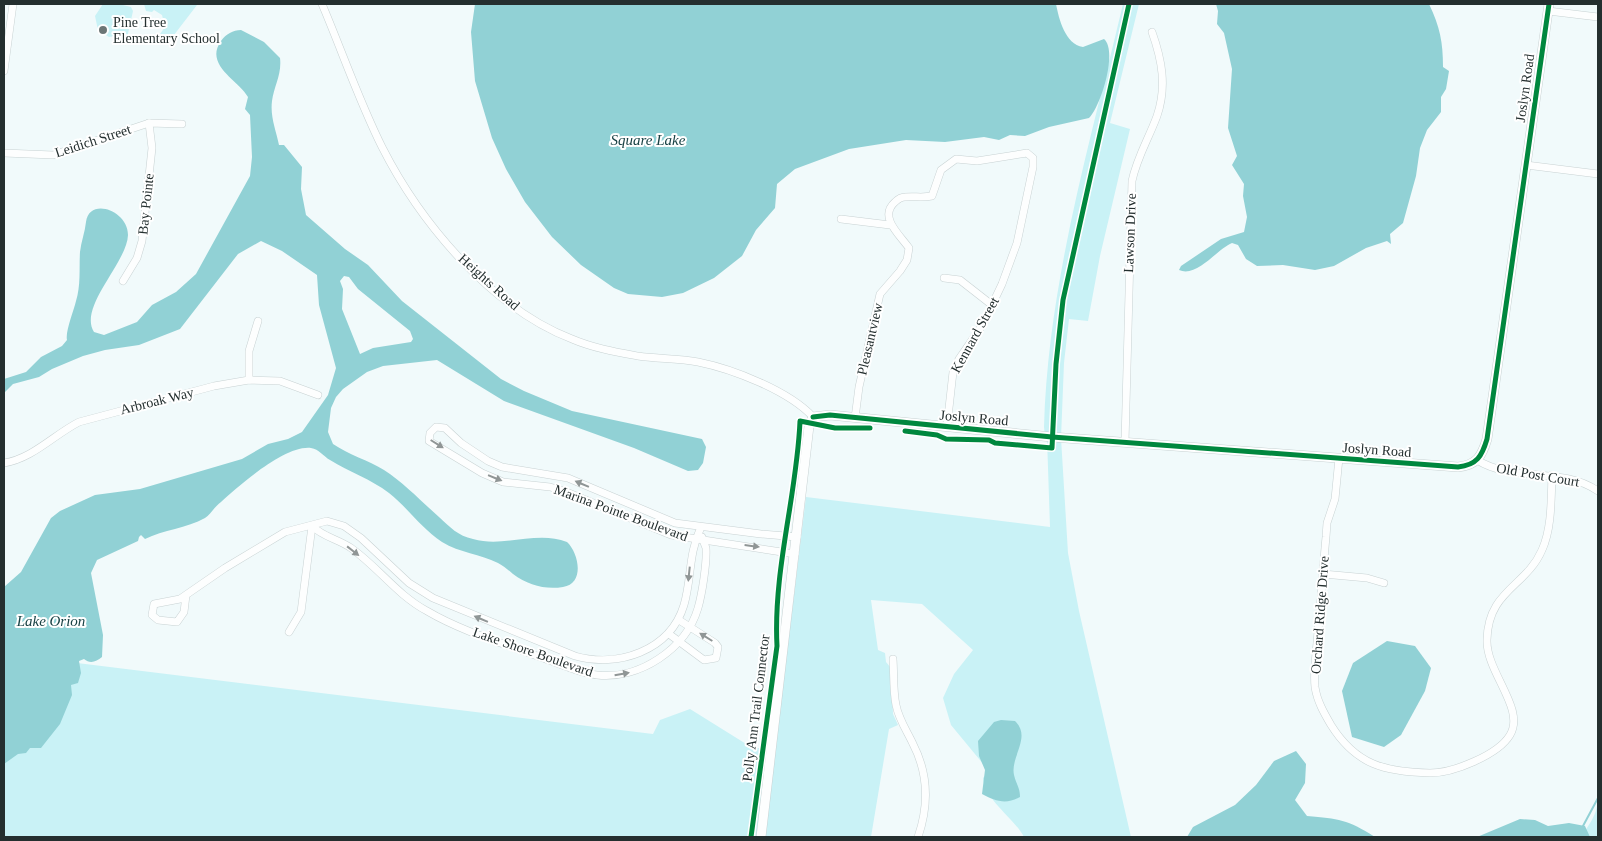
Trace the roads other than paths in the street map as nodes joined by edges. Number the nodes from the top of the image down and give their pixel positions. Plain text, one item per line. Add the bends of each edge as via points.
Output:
1 (13, 4) edge
2 (322, 4) edge
3 (1548, 7) edge
4 (1598, 17) edge
5 (1152, 32) dead end
6 (4, 72) edge
7 (149, 123) junction
8 (182, 124) dead end
9 (4, 154) edge
10 (1526, 165) junction
11 (1598, 174) edge
12 (841, 219) dead end
13 (890, 225) junction
14 (944, 278) dead end
15 (123, 281) dead end
16 (992, 305) junction
17 (258, 321) dead end
18 (249, 380) junction
19 (318, 394) dead end
20 (812, 418) junction
21 (855, 418) junction
22 (947, 426) junction
23 (1125, 442) junction
24 (461, 443) junction
25 (453, 454) junction
26 (1339, 458) junction
27 (1477, 460) junction
28 (4, 463) edge
29 (1552, 476) junction
30 (1598, 491) edge
31 (312, 526) junction
32 (701, 527) junction
33 (797, 536) junction
34 (699, 541) junction
35 (795, 554) junction
36 (1323, 574) junction
37 (1384, 582) dead end
38 (186, 596) junction
39 (678, 620) junction
40 (689, 626) junction
41 (289, 632) dead end
42 (669, 634) junction
43 (678, 642) junction
44 (893, 659) dead end
45 (761, 837) edge
46 (918, 837) edge

1 - 6 street
2 - 20 street, Heights Road via 370,120 394,168 437,231 491,288 521,311 571,339 639,356 698,362 723,369 801,406
3 - 4 street
3 - 10 street, Joslyn Road
5 - 23 street, Lawson Drive via 1163,69 1163,92 1136,166 1132,189
7 - 8 street, Leidich Street
7 - 9 street, Leidich Street via 53,155
7 - 15 street, Bay Pointe via 152,148 141,246
10 - 11 street
10 - 27 street, Joslyn Road via 1487,439
12 - 13 street
13 - 16 street, Kennard Street via 891,205 904,196 932,196 941,170 956,159 978,161 1028,153 1033,158 1033,167 1017,243
13 - 21 street, Pleasantview via 908,248 907,260 880,294
14 - 16 street via 960,280
16 - 22 street, Kennard Street via 953,372
17 - 18 street via 249,352
18 - 19 street, Arbroak Way via 280,381
18 - 28 street, Arbroak Way via 96,416 61,431 23,457
20 - 21 street, Joslyn Road via 822,415
20 - 33 street
21 - 22 street, Joslyn Road
22 - 23 street, Joslyn Road
23 - 26 street, Joslyn Road
24 - 25 street
24 -> 25 street, Marina Pointe Boulevard via 445,428 436,427 430,433 429,441
32 -> 24 street, Marina Pointe Boulevard via 664,519 568,478 502,467
25 -> 34 street, Marina Pointe Boulevard via 503,482 557,489 671,535
26 - 27 street, Joslyn Road via 1458,467 1468,466
26 - 36 street, Orchard Ridge Drive via 1335,500 1327,523
27 - 29 street, Old Post Court via 1499,470
29 - 30 street, Old Post Court via 1572,478
29 - 36 street, Orchard Ridge Drive via 1549,526 1542,551 1528,571 1500,598 1487,634 1491,665 1513,712 1513,728 1496,750 1462,767 1437,773 1392,769 1367,762 1345,746 1325,716 1315,687
31 - 38 street, Lake Shore Boulevard via 285,532
31 - 41 street via 301,612
42 -> 31 street, Lake Shore Boulevard via 642,653 623,659 592,661 575,656 433,598 409,583 344,526 327,521
31 -> 43 street, Lake Shore Boulevard via 319,533 353,549 400,594 426,611 583,672 627,674 662,657
32 - 33 street, Marina Pointe Boulevard
32 - 34 street, Lake Shore Boulevard
33 - 35 street
34 -> 35 street, Marina Pointe Boulevard
34 -> 39 street, Lake Shore Boulevard via 692,546 688,586
34 - 40 street, Lake Shore Boulevard via 706,548 697,609
35 - 45 street
36 - 37 street
38 - 38 street, Lake Shore Boulevard via 154,604 152,615 158,620 177,622 184,612
39 - 40 street
39 - 42 street, Lake Shore Boulevard
40 - 43 street, Lake Shore Boulevard
43 -> 40 street via 704,660 716,658 718,647 715,643
42 - 43 street
44 - 46 street via 895,704 918,752 927,786

